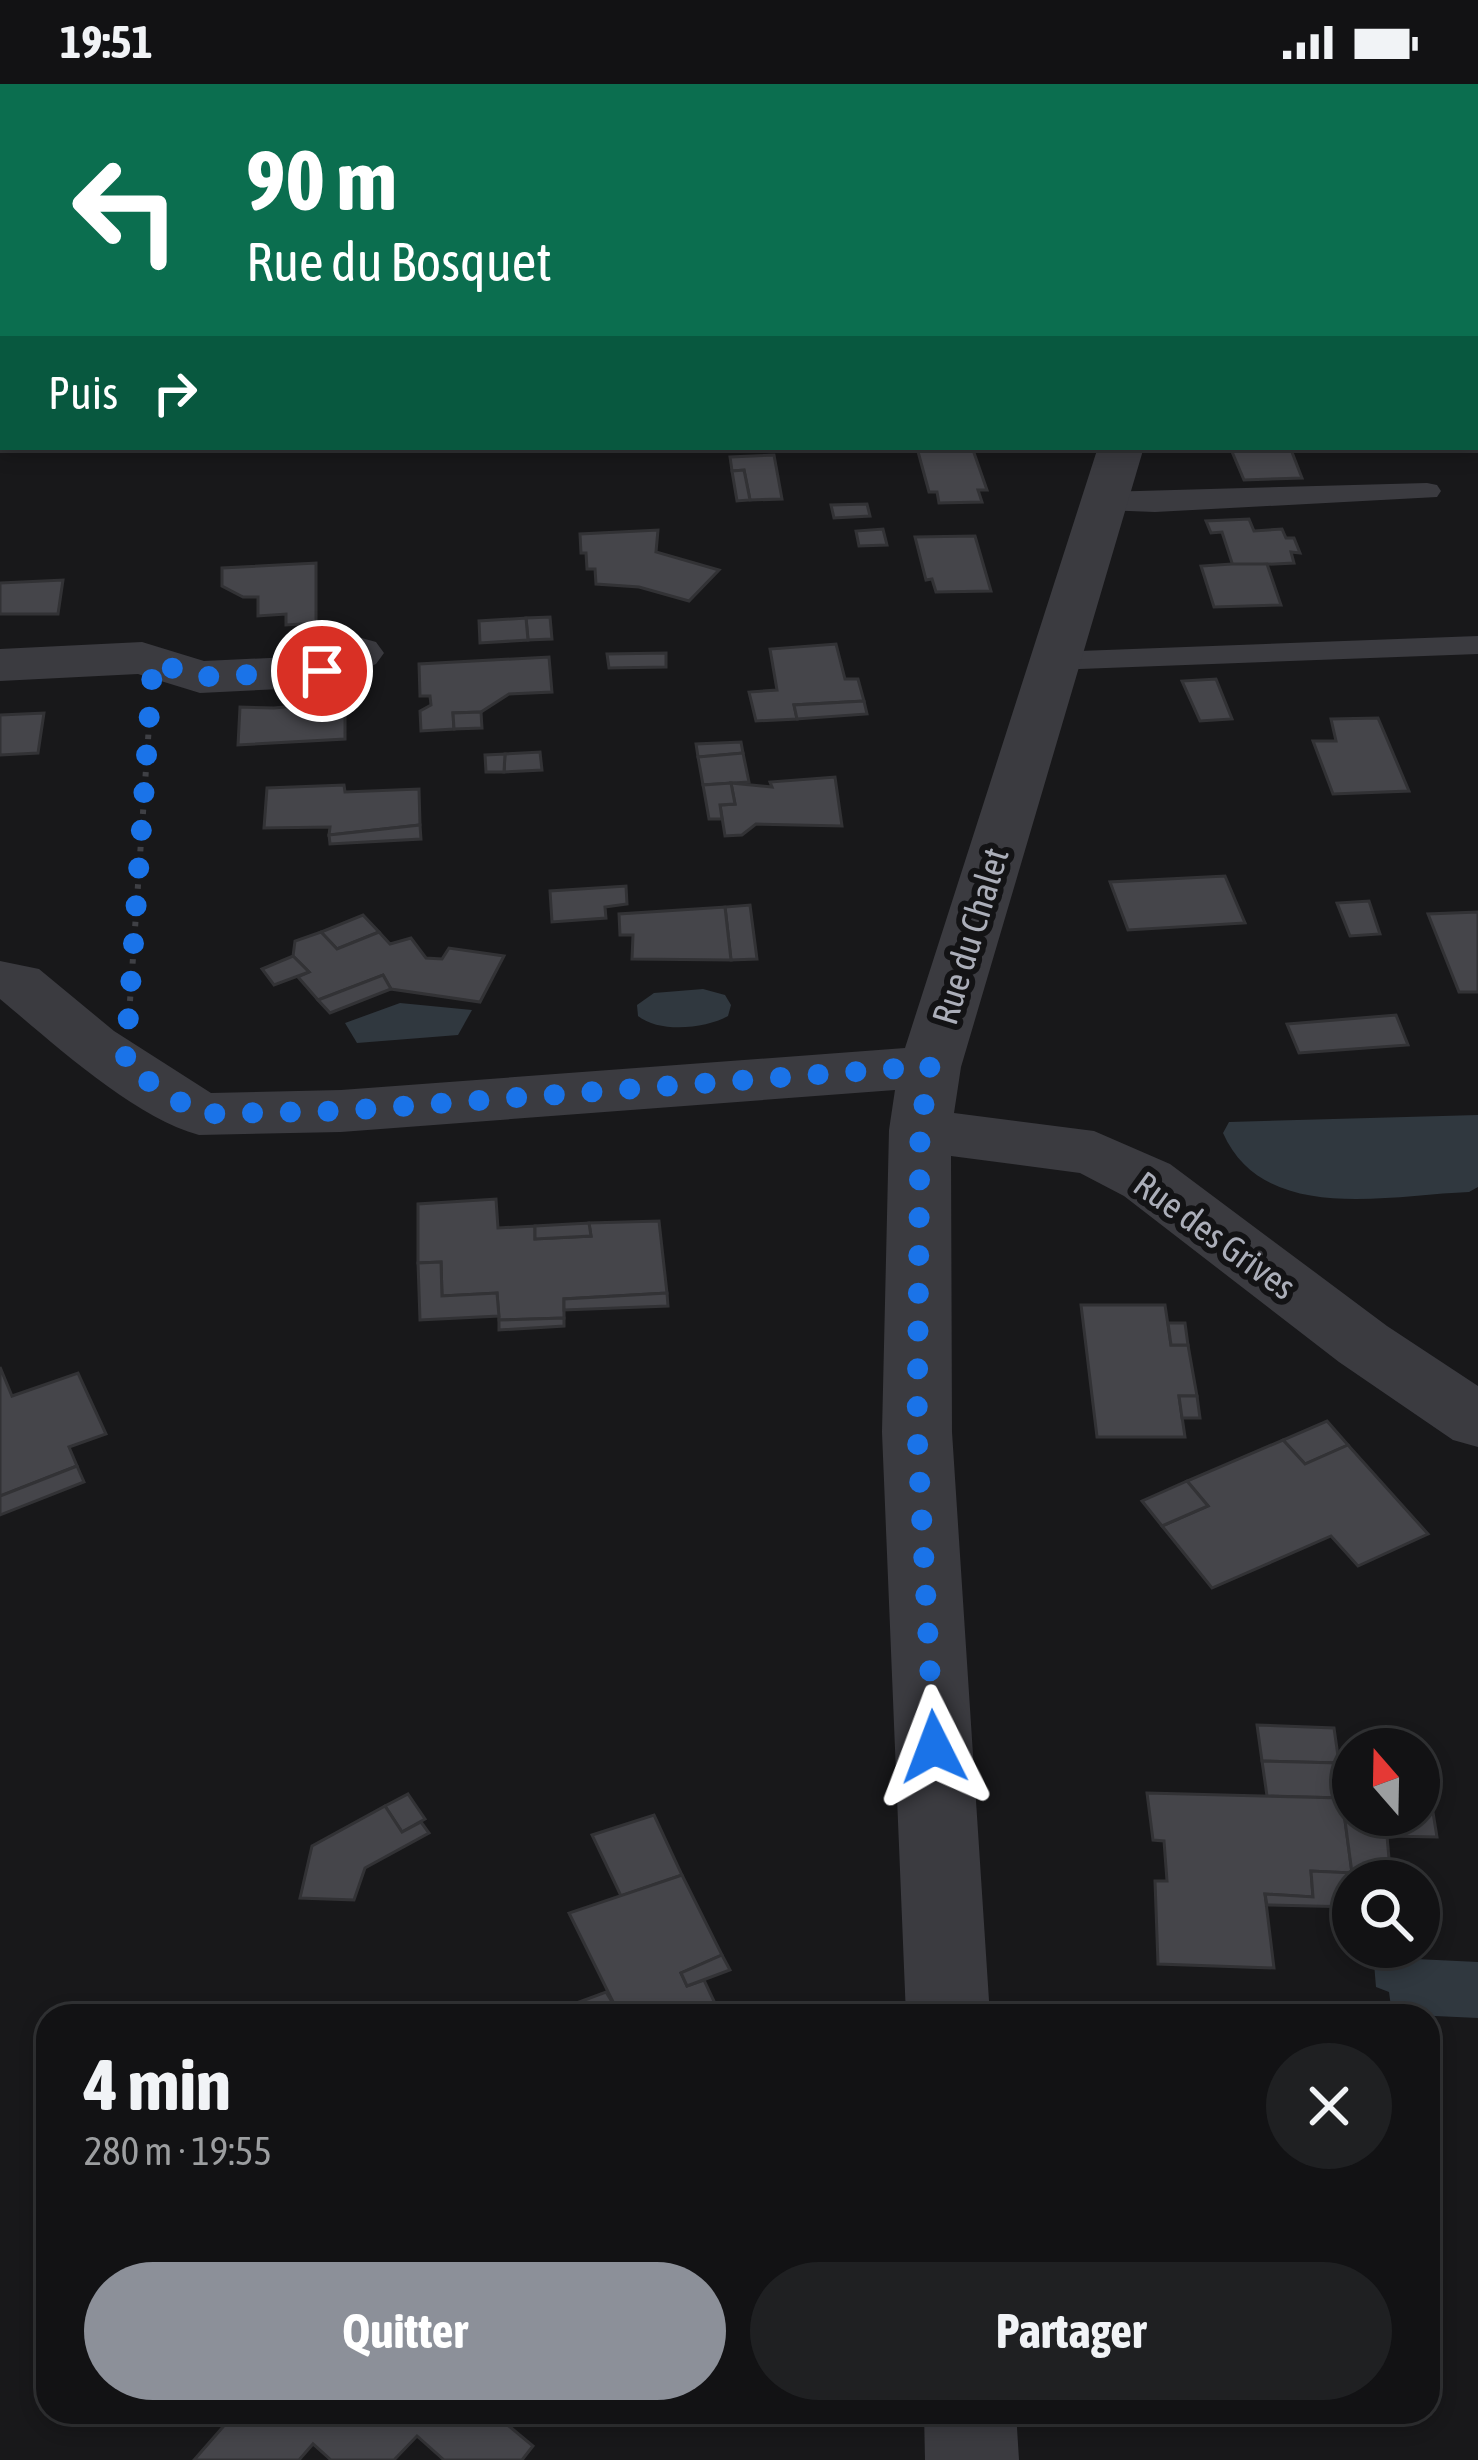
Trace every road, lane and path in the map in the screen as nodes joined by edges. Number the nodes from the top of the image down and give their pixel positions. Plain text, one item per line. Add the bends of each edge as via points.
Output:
1 (1119, 450) edge
2 (1426, 491) dead end
3 (1103, 500) junction
4 (1478, 645) edge
5 (358, 653) dead end
6 (153, 662) junction
7 (1054, 662) junction
8 (0, 665) edge
9 (0, 980) edge
10 (125, 1066) junction
11 (925, 1098) junction
12 (1478, 1421) edge
13 (947, 2004) edge
14 (970, 2424) edge
15 (972, 2460) edge

1 - 3 street, Rue du Chalet
2 - 3 lane
3 - 7 street, Rue du Chalet
4 - 7 lane
5 - 6 street via 322,671 200,677
6 - 8 street
6 - 10 path
7 - 11 street, Rue du Chalet
9 - 10 street, Rue des Grives via 18,983
10 - 11 street, Rue des Grives via 199,1114
11 - 12 street, Rue des Grives via 1094,1153 1147,1180
11 - 13 street, Rue du Chalet via 917,1432
14 - 15 street

